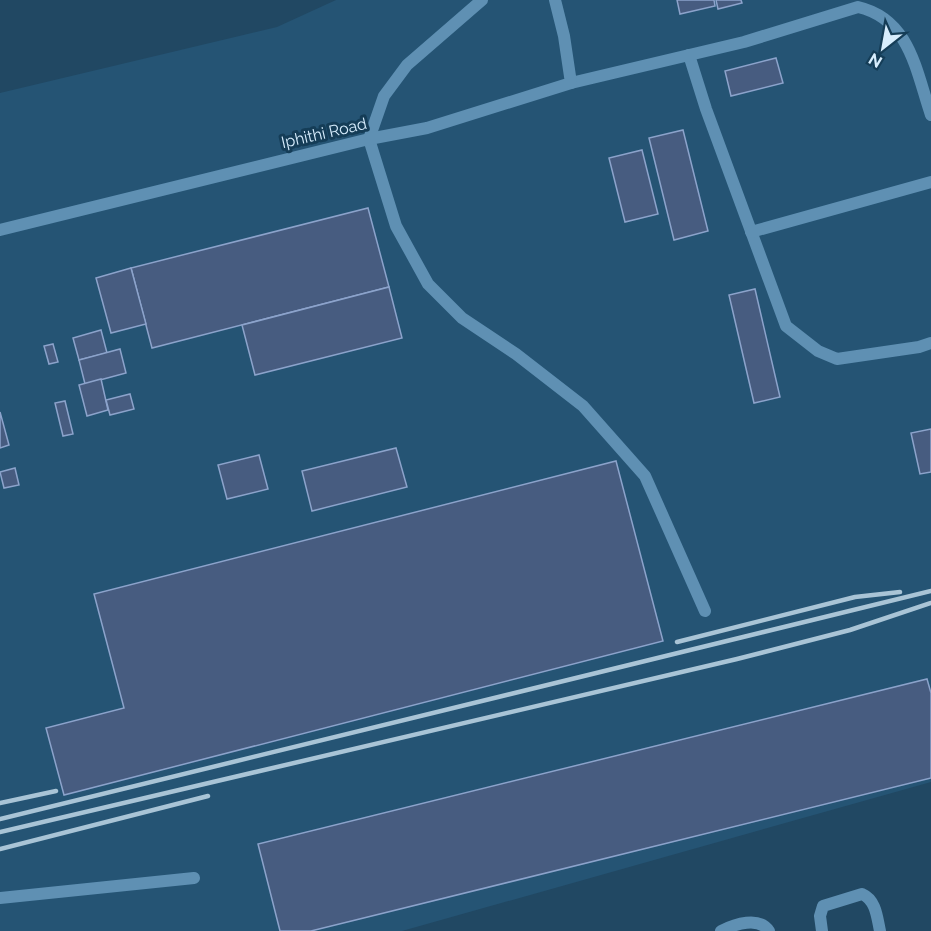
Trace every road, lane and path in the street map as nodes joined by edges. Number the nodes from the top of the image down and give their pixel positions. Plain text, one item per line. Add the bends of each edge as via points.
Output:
1 (482, 0) edge
2 (555, 0) edge
3 (689, 55) junction
4 (571, 83) junction
5 (931, 115) edge
6 (369, 139) junction
7 (931, 182) edge
8 (0, 230) edge
9 (751, 232) junction
10 (931, 343) edge
11 (705, 611) dead end
12 (194, 878) dead end
13 (0, 898) edge
14 (721, 931) edge
15 (769, 931) edge
16 (822, 931) edge
17 (880, 931) edge

1 - 6 lane via 407,65 384,96
2 - 4 lane
3 - 4 lane, Iphithi Road
3 - 5 lane, Iphithi Road via 864,8 906,40
3 - 9 lane
4 - 6 lane, Iphithi Road via 427,128
6 - 8 lane, Iphithi Road
6 - 11 lane via 396,226 428,284 462,318 583,406 616,440 645,476
7 - 9 lane
9 - 10 lane via 786,326 818,351 837,359
12 - 13 lane
14 - 15 lane via 754,922
16 - 17 lane via 823,906 862,894 874,905

